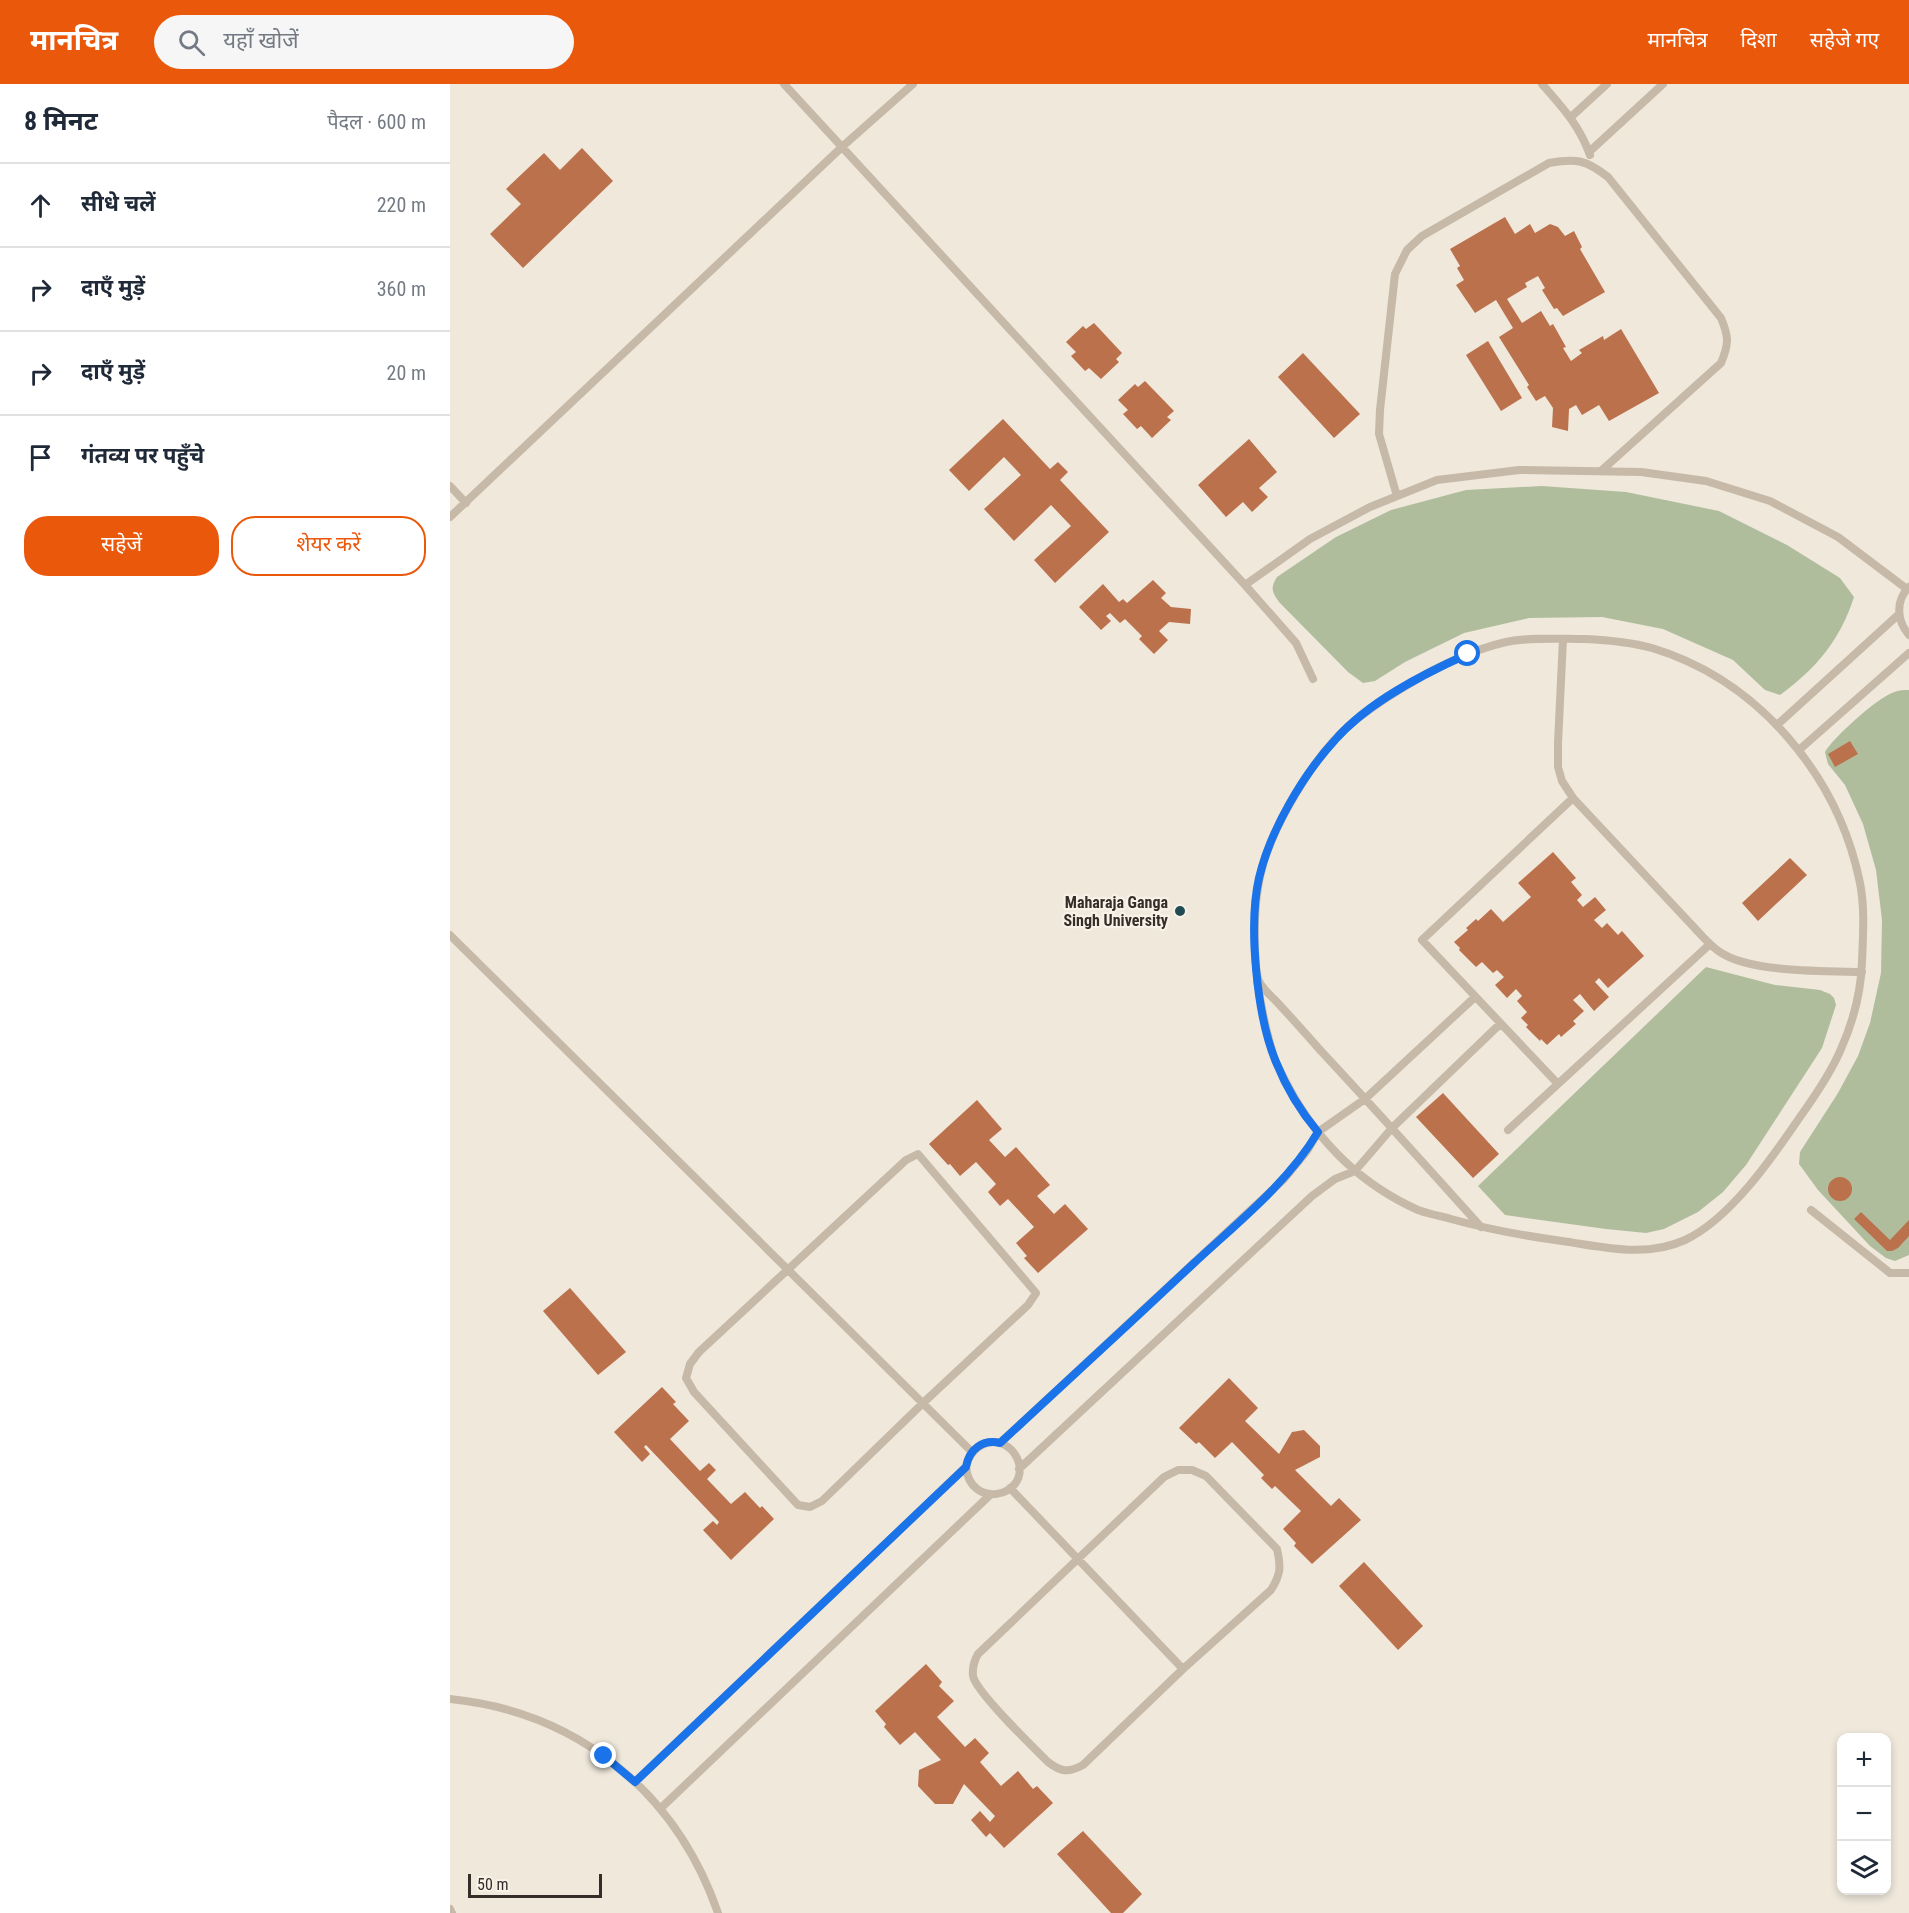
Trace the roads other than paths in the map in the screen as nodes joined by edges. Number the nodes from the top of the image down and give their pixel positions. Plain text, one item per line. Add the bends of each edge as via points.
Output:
1 (784, 84) edge
2 (913, 84) edge
3 (1542, 84) edge
4 (1607, 84) edge
5 (1663, 84) edge
6 (1571, 117) junction
7 (843, 146) junction
8 (1588, 152) junction
9 (1593, 165) junction
10 (1601, 471) junction
11 (450, 486) edge
12 (1397, 496) junction
13 (466, 503) junction
14 (450, 517) edge
15 (1245, 585) junction
16 (1908, 588) edge
17 (1898, 615) junction
18 (1909, 635) edge
19 (1563, 639) junction
20 (1909, 653) edge
21 (1313, 679) dead end
22 (1777, 726) junction
23 (1799, 750) junction
24 (1573, 798) junction
25 (450, 935) edge
26 (1710, 944) junction
27 (1862, 972) junction
28 (1257, 980) junction
29 (1475, 997) junction
30 (1500, 1024) junction
31 (1558, 1084) junction
32 (1365, 1099) junction
33 (1392, 1128) junction
34 (1508, 1130) dead end
35 (1318, 1132) junction
36 (1355, 1171) junction
37 (1811, 1210) dead end
38 (1481, 1227) junction
39 (786, 1269) junction
40 (1909, 1273) edge
41 (922, 1404) junction
42 (1000, 1443) junction
43 (972, 1452) junction
44 (966, 1467) junction
45 (1019, 1469) junction
46 (1010, 1488) junction
47 (990, 1495) junction
48 (1076, 1559) junction
49 (1183, 1670) junction
50 (450, 1699) edge
51 (635, 1782) junction
52 (661, 1808) junction
53 (718, 1913) edge

1 - 7 lane
2 - 7 lane
3 - 6 lane
4 - 6 lane
5 - 8 lane
6 - 8 lane
7 - 13 lane
7 - 15 lane
8 - 9 lane
9 - 10 lane via 1608,177 1721,318 1727,333 1727,349 1721,363
9 - 12 lane via 1571,159 1549,163 1422,236 1407,250 1395,274 1379,434
10 - 12 lane via 1519,470 1437,480
10 - 16 lane via 1641,472 1706,482 1770,501 1838,537
11 - 13 lane
12 - 15 lane via 1310,539
13 - 14 lane
15 - 21 lane via 1296,644
16 - 17 lane
17 - 18 lane
17 - 22 lane
19 - 22 lane via 1647,646 1684,660 1720,679
19 - 24 lane via 1558,767
19 - 28 lane via 1506,642 1454,660 1411,682 1359,717 1336,738 1307,776 1268,848 1254,912
20 - 23 lane
22 - 23 lane
23 - 27 lane via 1831,799 1849,841 1861,886
24 - 26 lane
24 - 29 lane via 1422,940
25 - 39 lane
26 - 27 lane via 1725,956 1749,963
26 - 31 lane
27 - 38 lane via 1840,1052 1816,1094 1773,1156 1734,1202 1706,1227 1654,1250 1629,1250
28 - 32 lane
28 - 35 lane via 1276,1062
29 - 30 lane
29 - 32 lane
30 - 31 lane
30 - 33 lane
31 - 34 lane
32 - 33 lane
32 - 35 lane
33 - 36 lane
33 - 38 lane
35 - 36 lane
35 - 42 lane via 1284,1179
36 - 38 lane via 1421,1211
36 - 45 lane via 1335,1179 1312,1197
37 - 40 lane via 1890,1273
39 - 41 lane
39 - 41 lane via 699,1352 686,1378 694,1392 798,1505 810,1507 822,1501
39 - 41 lane via 906,1160 918,1154 1036,1293 1028,1305
41 - 43 lane
42 - 43 lane via 987,1442
42 - 45 lane via 1012,1450
43 - 44 lane
44 - 47 lane via 970,1482
44 - 51 lane
45 - 46 lane
46 - 47 lane
46 - 48 lane
47 - 52 lane
48 - 49 lane
48 - 49 lane via 1164,1477 1178,1470 1206,1476 1277,1549 1279,1578 1271,1590
48 - 49 lane via 978,1654 973,1664 973,1678 982,1693 1040,1754 1058,1770 1070,1772 1083,1765
50 - 51 lane via 500,1707 554,1726 604,1756
51 - 52 lane
52 - 53 lane via 698,1864

